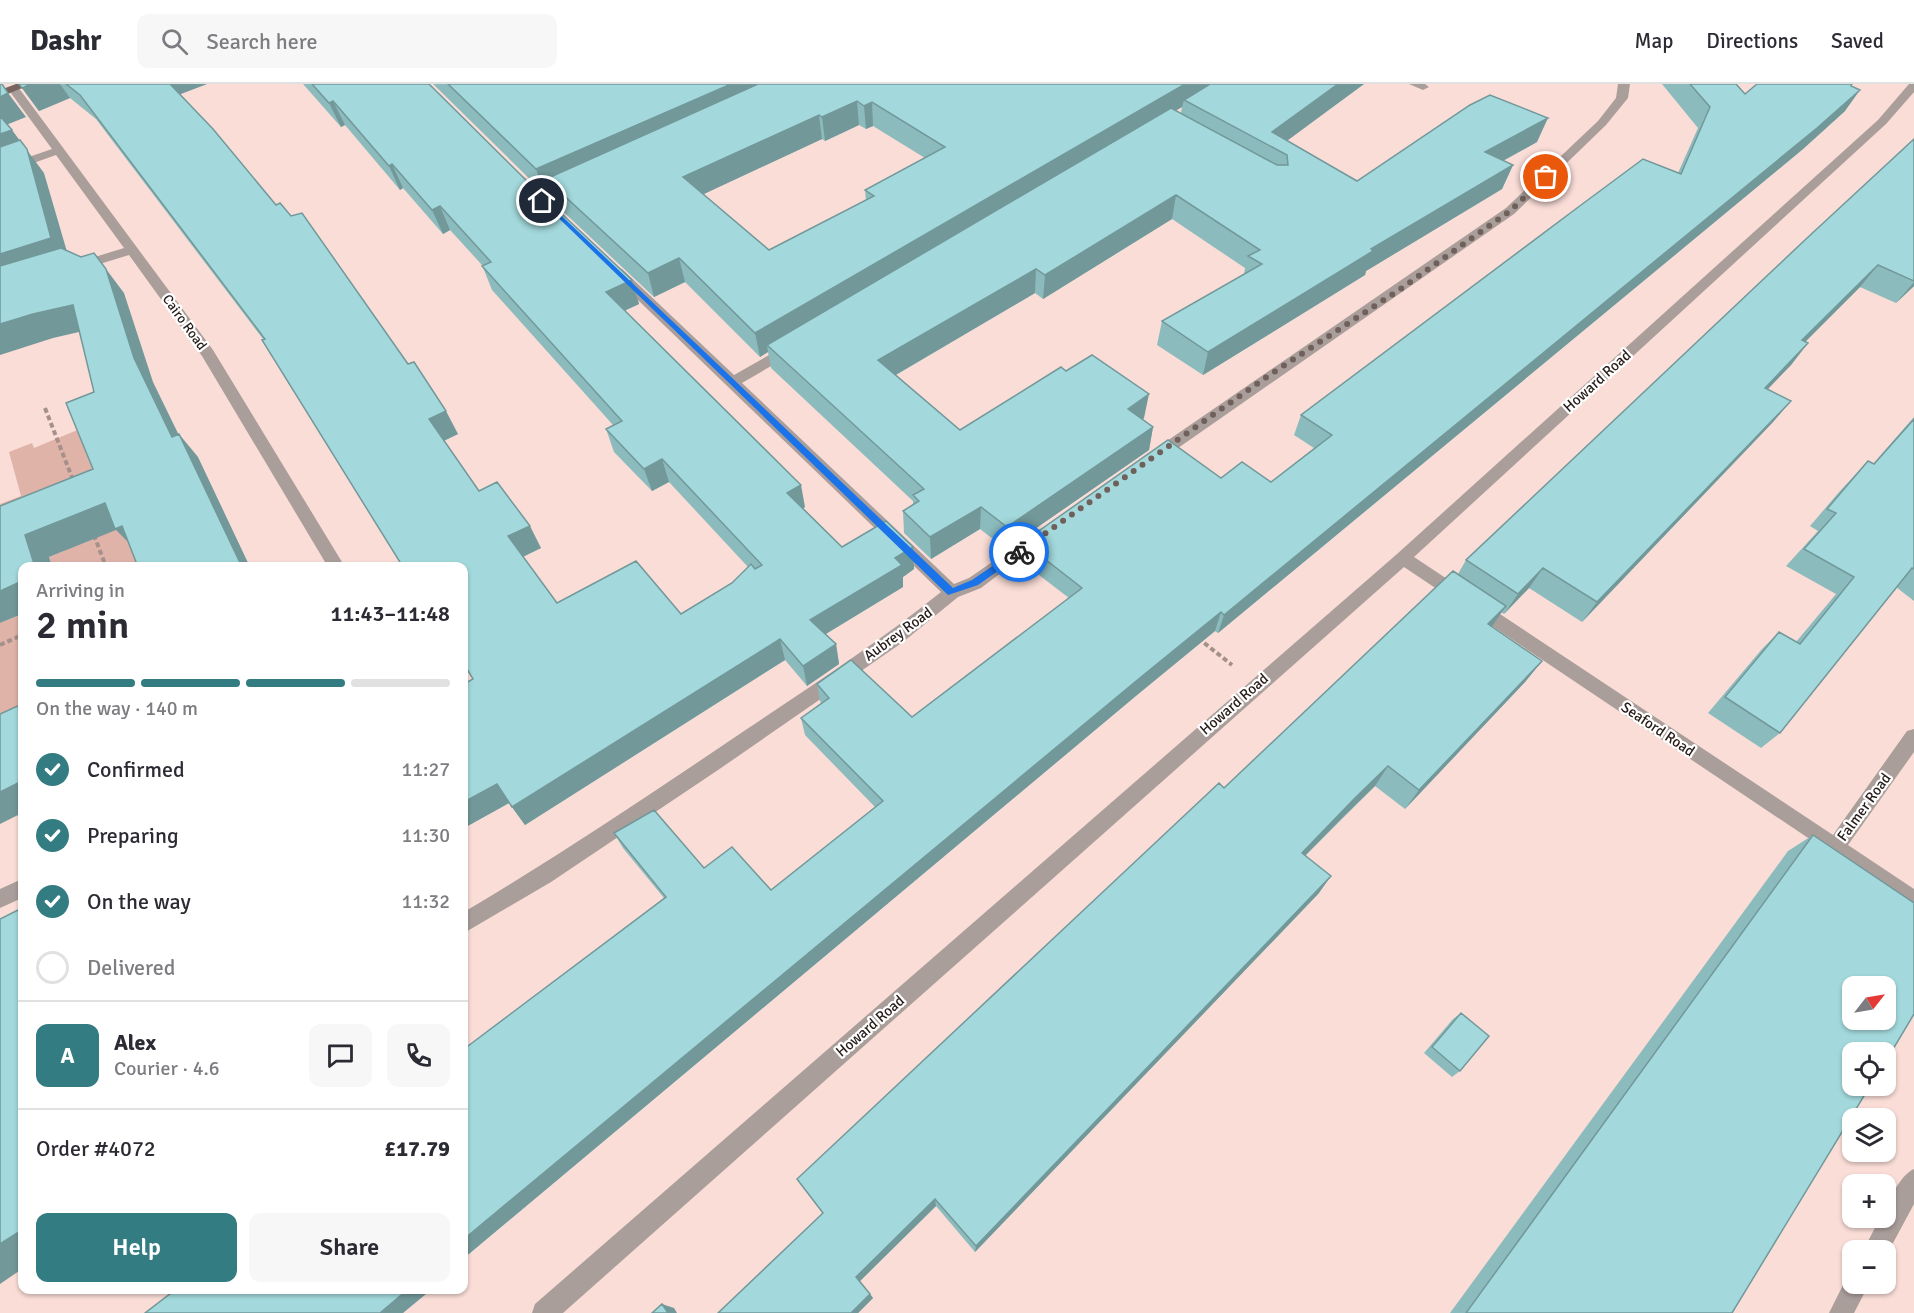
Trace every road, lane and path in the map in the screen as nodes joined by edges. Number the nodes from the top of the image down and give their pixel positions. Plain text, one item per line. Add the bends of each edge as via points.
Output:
1 (1624, 84) edge
2 (1914, 85) edge
3 (20, 86) edge
4 (0, 94) edge
5 (60, 150) junction
6 (0, 171) edge
7 (133, 250) junction
8 (607, 263) edge
9 (66, 270) edge
10 (804, 341) edge
11 (732, 383) junction
12 (45, 408) dead end
13 (1141, 466) edge
14 (63, 484) edge
15 (90, 524) edge
16 (1057, 525) edge
17 (1402, 558) junction
18 (104, 562) edge
19 (334, 562) edge
20 (951, 592) junction
21 (18, 637) edge
22 (1196, 637) edge
23 (0, 645) edge
24 (1257, 684) junction
25 (1914, 737) edge
26 (1835, 847) junction
27 (18, 890) edge
28 (0, 899) edge
29 (1914, 900) edge
30 (468, 921) edge
31 (1914, 1181) edge
32 (1881, 1240) edge
33 (1851, 1294) edge
34 (544, 1313) edge
35 (1841, 1313) edge

1 - 13 street via 1622,98 1602,123 1510,211
2 - 17 street, Howard Road via 1882,122
3 - 4 main road
3 - 5 street, Cairo Road
5 - 6 street
5 - 7 street, Cairo Road
7 - 9 street
7 - 19 street, Cairo Road via 208,354
8 - 11 street
10 - 11 street
11 - 20 street
12 - 14 path via 73,481
15 - 18 path
16 - 20 street, Aubrey Road via 975,583
17 - 24 street, Howard Road
17 - 26 street, Seaford Road
20 - 30 street, Aubrey Road via 897,637 714,762
21 - 23 path
22 - 24 path
24 - 34 street, Howard Road
25 - 26 street, Falmer Road
26 - 29 street, Seaford Road
27 - 28 street
31 - 32 street
33 - 35 street

